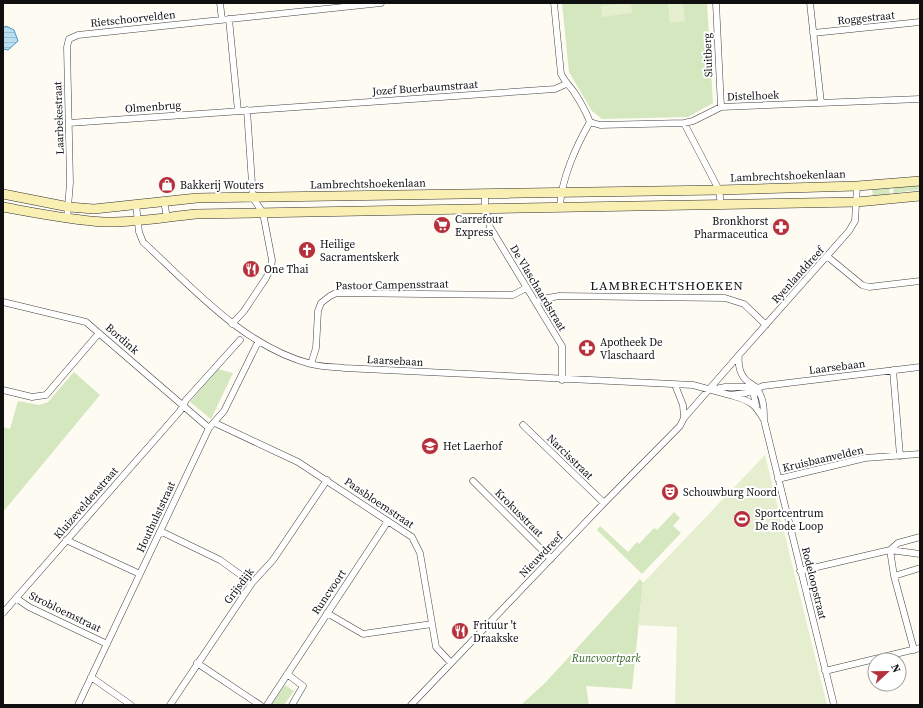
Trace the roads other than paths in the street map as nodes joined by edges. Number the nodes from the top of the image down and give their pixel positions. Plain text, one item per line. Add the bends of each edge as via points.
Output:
1 (220, 3) edge
2 (381, 3) edge
3 (554, 3) edge
4 (716, 3) edge
5 (810, 3) edge
6 (229, 19) junction
7 (222, 20) junction
8 (920, 22) edge
9 (813, 33) junction
10 (78, 35) joint
11 (566, 84) junction
12 (920, 100) edge
13 (821, 103) junction
14 (721, 107) junction
15 (247, 110) junction
16 (238, 111) junction
17 (590, 122) junction
18 (684, 122) junction
19 (69, 123) junction
20 (920, 181) edge
21 (857, 186) junction
22 (720, 190) junction
23 (485, 193) junction
24 (560, 193) junction
25 (3, 194) edge
26 (920, 196) edge
27 (253, 198) junction
28 (164, 202) junction
29 (857, 202) junction
30 (136, 204) junction
31 (721, 205) junction
32 (3, 207) edge
33 (69, 207) junction
34 (560, 207) junction
35 (485, 208) junction
36 (263, 213) junction
37 (167, 217) junction
38 (67, 219) junction
39 (139, 221) junction
40 (828, 257) junction
41 (920, 281) edge
42 (526, 288) junction
43 (3, 302) edge
44 (536, 303) junction
45 (232, 324) junction
46 (766, 325) junction
47 (99, 333) junction
48 (240, 340) dead end
49 (258, 342) junction
50 (739, 354) junction
51 (311, 364) junction
52 (920, 367) edge
53 (893, 370) junction
54 (562, 380) junction
55 (675, 385) junction
56 (756, 387) junction
57 (3, 390) edge
58 (710, 390) junction
59 (730, 395) junction
60 (756, 405) junction
61 (183, 406) junction
62 (684, 418) junction
63 (764, 420) junction
64 (215, 423) junction
65 (523, 425) dead end
66 (209, 428) junction
67 (920, 454) edge
68 (900, 456) junction
69 (778, 479) junction
70 (327, 480) junction
71 (472, 481) dead end
72 (604, 503) junction
73 (388, 521) junction
74 (160, 532) junction
75 (920, 537) edge
76 (66, 540) junction
77 (890, 550) junction
78 (920, 554) edge
79 (551, 559) junction
80 (920, 568) edge
81 (800, 571) junction
82 (140, 574) junction
83 (894, 576) junction
84 (252, 583) junction
85 (16, 598) junction
86 (3, 613) edge
87 (327, 613) junction
88 (432, 624) junction
89 (106, 644) junction
90 (917, 649) edge
91 (197, 663) junction
92 (451, 663) junction
93 (825, 671) junction
94 (287, 674) junction
95 (91, 677) junction
96 (78, 705) edge
97 (131, 705) edge
98 (170, 705) edge
99 (260, 705) edge
100 (268, 705) edge
101 (292, 705) edge
102 (411, 705) edge
103 (834, 705) edge

1 - 7 street
2 - 6 street, Rietschoorvelden
3 - 11 street via 561,74
4 - 14 street, Sluitberg
5 - 9 street
6 - 7 street, Rietschoorvelden
6 - 16 street
7 - 10 street, Rietschoorvelden
8 - 9 street, Roggestraat
9 - 13 street
10 - 19 street, Laarbekestraat via 70,39 67,47
11 - 15 street, Jozef Buerbaumstraat via 555,89
11 - 17 street via 573,91
12 - 13 street, Distelhoek
13 - 14 street, Distelhoek
14 - 18 street, Distelhoek via 693,121
15 - 16 street, Jozef Buerbaumstraat
15 - 27 street
16 - 19 street, Olmenbrug
17 - 18 street, Distelhoek via 600,125
17 - 24 street
18 - 22 street
19 - 33 street, Laarbekestraat
20 - 21 street, Lambrechtshoekenlaan
21 - 22 street, Lambrechtshoekenlaan
21 - 29 street, Lambrechtshoekenlaan
22 - 24 street, Lambrechtshoekenlaan
22 - 31 street, Lambrechtshoekenlaan
23 - 24 street, Lambrechtshoekenlaan
23 - 27 street, Lambrechtshoekenlaan
23 - 35 street
24 - 34 street
25 - 33 street, Lambrechtshoekenlaan
26 - 29 street
27 - 28 street, Lambrechtshoekenlaan via 197,198
27 - 36 street
28 - 30 street, Lambrechtshoekenlaan
28 - 37 street
29 - 31 street
29 - 40 street, Ryenlanddreef via 855,221
30 - 33 street, Lambrechtshoekenlaan via 94,209
30 - 39 street
31 - 34 street
32 - 38 street
33 - 38 street
34 - 35 street
35 - 36 street
35 - 42 street, De Vlaschaardstraat via 490,227
36 - 37 street
36 - 45 street via 272,260 271,268 244,311
37 - 39 street
38 - 39 street
39 - 45 street, Laarsebaan via 139,232 143,242
40 - 41 street via 862,285 869,287
40 - 46 street, Ryenlanddreef
42 - 44 street, De Vlaschaardstraat
42 - 51 street, Pastoor Campensstraat via 513,295 336,293 321,303 318,311 316,348
43 - 47 street, Bordink via 86,322
44 - 46 street via 542,299 559,296 726,298 744,304
44 - 54 street, De Vlaschaardstraat via 562,346
45 - 49 street, Laarsebaan
46 - 50 street, Ryenlanddreef
47 - 57 street via 46,396 32,397
47 - 61 street, Bordink
48 - 61 street
49 - 51 street, Laarsebaan
49 - 64 street, Houthulststraat via 224,411
50 - 56 street via 738,367 745,379
50 - 58 street, Ryenlanddreef
51 - 54 street, Laarsebaan
52 - 53 street, Laarsebaan
53 - 56 street, Laarsebaan
53 - 68 street
54 - 55 street, Laarsebaan
55 - 58 street, Laarsebaan via 694,385
55 - 62 street via 683,405
56 - 58 street, Laarsebaan via 725,387
56 - 59 street, Laarsebaan via 746,393
56 - 60 street, Rodeloopstraat
56 - 63 street, Rodeloopstraat via 762,397
58 - 59 street, Laarsebaan
58 - 62 street, Nieuwdreef
59 - 60 street
60 - 63 street, Rodeloopstraat
61 - 66 street, Bordink
61 - 76 street, Kluizeveldenstraat
62 - 72 street, Nieuwdreef via 680,426
63 - 69 street, Rodeloopstraat
64 - 66 street, Houthulststraat
64 - 70 street, Paasbloemstraat via 280,453
65 - 72 street, Narcisstraat
66 - 74 street, Houthulststraat
67 - 68 street, Kruisbaanvelden
68 - 69 street, Kruisbaanvelden via 865,458
69 - 81 street, Rodeloopstraat
70 - 73 street, Paasbloemstraat
70 - 84 street, Grijsdijk via 273,560
71 - 79 street, Krokusstraat
72 - 79 street, Nieuwdreef
73 - 87 street, Runcvoort
73 - 88 street, Paasbloemstraat via 412,537 418,545
74 - 82 street, Houthulststraat
74 - 84 street via 220,560
75 - 77 street via 898,543
76 - 82 street
76 - 85 street, Kluizeveldenstraat
77 - 78 street
77 - 81 street
77 - 83 street
79 - 92 street, Nieuwdreef
80 - 83 street
81 - 93 street, Rodeloopstraat
82 - 89 street, Houthulststraat
83 - 90 street
84 - 91 street, Grijsdijk
85 - 86 street, Kluizeveldenstraat
85 - 89 street, Strobloemstraat via 29,607
87 - 88 street via 363,634
87 - 94 street, Runcvoort
88 - 92 street, Paasbloemstraat via 436,647
89 - 95 street, Houthulststraat
90 - 93 street
91 - 98 street, Grijsdijk
91 - 99 street
92 - 102 street, Nieuwdreef
93 - 103 street, Rodeloopstraat
94 - 100 street, Runcvoort
94 - 101 street via 303,686
95 - 96 street, Houthulststraat
95 - 97 street

